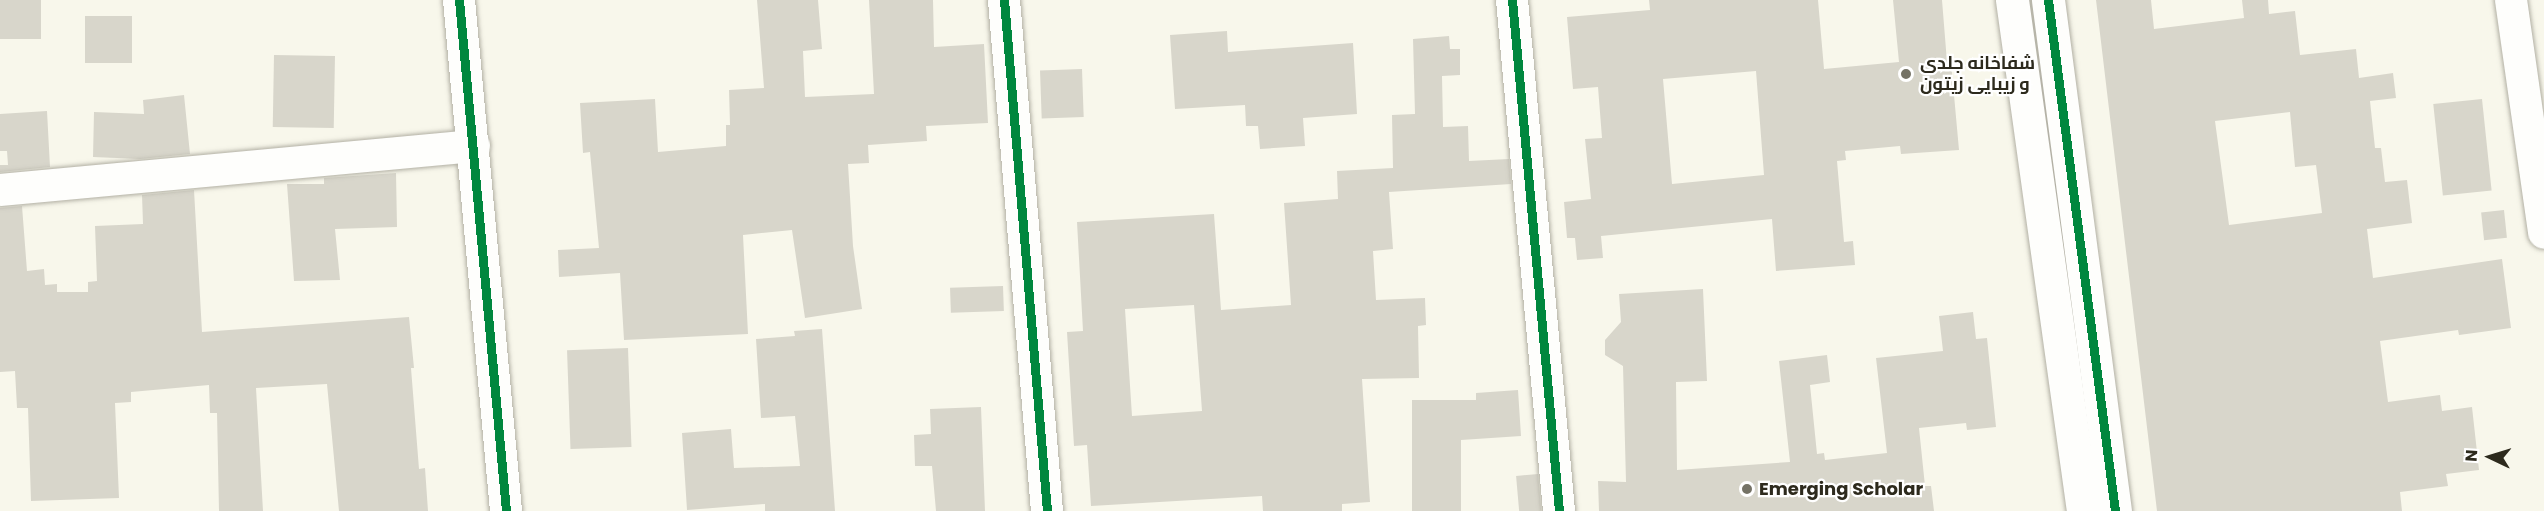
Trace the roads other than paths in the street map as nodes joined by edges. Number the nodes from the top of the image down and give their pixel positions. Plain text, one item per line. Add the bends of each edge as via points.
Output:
1 (459, 0) edge
2 (1004, 0) edge
3 (1512, 0) edge
4 (2012, 0) edge
5 (2048, 0) edge
6 (2511, 0) edge
7 (474, 146) junction
8 (0, 190) edge
9 (2544, 233) edge
10 (506, 511) edge
11 (1047, 511) edge
12 (1559, 511) edge
13 (2083, 511) edge
14 (2115, 511) edge

1 - 7 street
2 - 11 street
3 - 12 street
4 - 13 main road
5 - 14 main road
6 - 9 street
7 - 8 street
7 - 10 street

